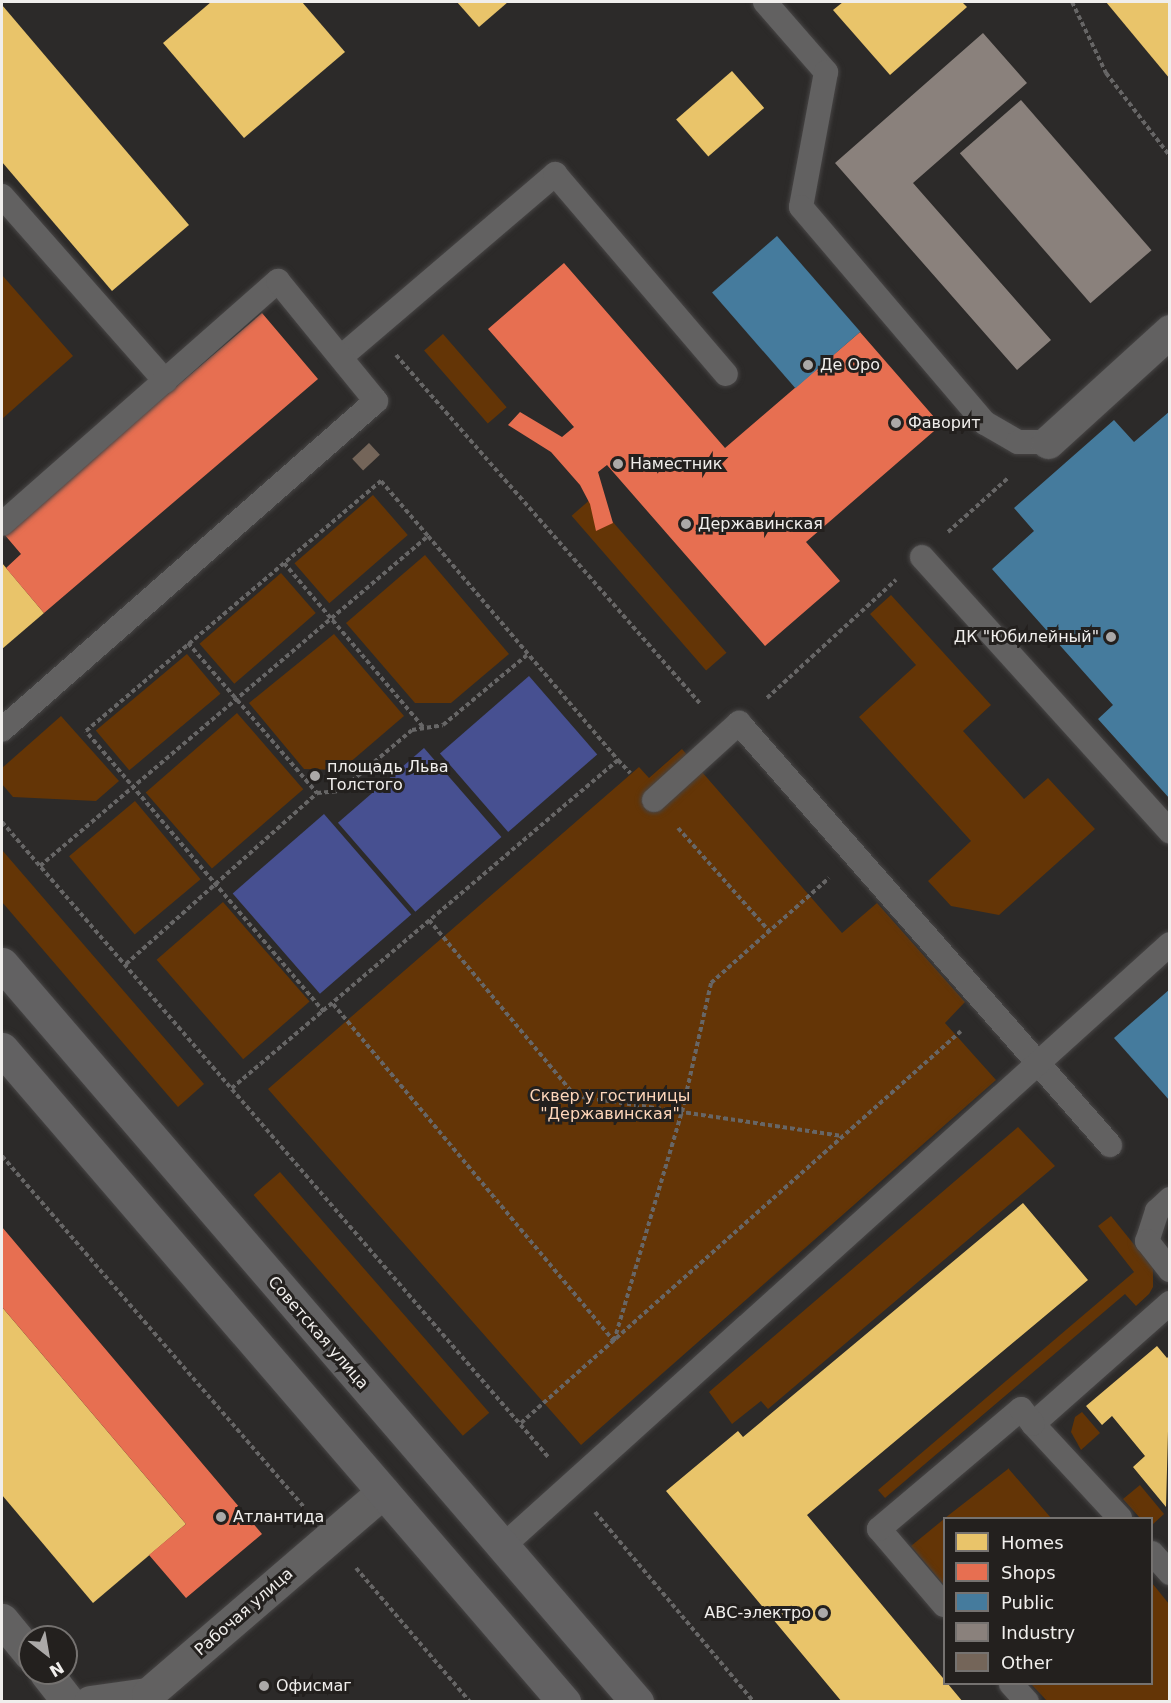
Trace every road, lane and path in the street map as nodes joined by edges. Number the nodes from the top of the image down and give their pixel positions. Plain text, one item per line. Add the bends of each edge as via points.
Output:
1 (765, 2) edge
2 (1072, 2) edge
3 (1170, 156) edge
4 (2, 196) edge
5 (374, 330) junction
6 (1170, 331) edge
7 (341, 357) junction
8 (726, 374) dead end
9 (165, 381) junction
10 (1048, 442) joint
11 (2, 524) edge
12 (428, 536) junction
13 (922, 557) dead end
14 (284, 563) junction
15 (331, 618) junction
16 (188, 643) junction
17 (527, 655) junction
18 (236, 699) junction
19 (700, 704) dead end
20 (424, 728) junction
21 (2, 730) edge
22 (618, 760) junction
23 (133, 786) junction
24 (317, 793) junction
25 (654, 800) junction
26 (2, 822) edge
27 (1170, 831) edge
28 (854, 856) junction
29 (40, 866) junction
30 (215, 884) junction
31 (429, 920) junction
32 (769, 931) junction
33 (1170, 944) edge
34 (2, 964) edge
35 (126, 964) junction
36 (333, 1004) junction
37 (989, 1007) junction
38 (324, 1012) junction
39 (2, 1049) edge
40 (1039, 1066) junction
41 (232, 1088) junction
42 (682, 1112) junction
43 (842, 1137) junction
44 (1110, 1145) dead end
45 (2, 1156) edge
46 (1170, 1199) edge
47 (1170, 1270) edge
48 (1170, 1303) edge
49 (614, 1341) junction
50 (521, 1423) junction
51 (1033, 1424) junction
52 (573, 1486) junction
53 (383, 1492) junction
54 (1119, 1517) edge
55 (329, 1537) junction
56 (502, 1547) junction
57 (1153, 1554) edge
58 (1170, 1573) edge
59 (943, 1603) edge
60 (2, 1620) edge
61 (18, 1639) edge
62 (56, 1685) edge
63 (1013, 1685) edge
64 (69, 1701) edge
65 (90, 1701) edge
66 (470, 1701) edge
67 (564, 1701) edge
68 (637, 1701) edge
69 (754, 1701) edge
70 (1027, 1701) edge

1 - 10 lane via 826,72 801,207 985,423 1018,442
2 - 3 path via 1106,73
4 - 9 lane
5 - 7 lane
5 - 8 lane via 555,174
5 - 19 path
6 - 10 street
7 - 9 lane via 278,280
7 - 21 lane via 376,401
9 - 11 lane
12 - 14 path via 381,481
12 - 15 path
12 - 17 path
13 - 27 lane
14 - 15 path
14 - 16 path
15 - 18 path
15 - 20 path
16 - 18 path
16 - 23 path via 86,731
17 - 20 path via 443,725
17 - 22 path
18 - 23 path
18 - 24 path
20 - 24 path via 412,730 340,791
22 - 25 path
22 - 31 path
23 - 29 path
23 - 30 path
24 - 30 path
25 - 28 lane via 740,723
25 - 32 path
26 - 29 path
28 - 32 path
28 - 37 lane
29 - 35 path
30 - 35 path
30 - 38 path
31 - 36 path
31 - 42 path via 575,1096
32 - 42 path via 711,983
33 - 40 lane
34 - 56 main road, Советская улица
35 - 41 path
36 - 38 path
36 - 49 path
37 - 40 lane
37 - 43 path
38 - 41 path
39 - 53 main road
40 - 44 lane
40 - 52 lane
41 - 50 path
42 - 43 path
42 - 49 path
43 - 49 path
45 - 55 path
46 - 47 lane via 1158,1211 1148,1241
48 - 51 lane
49 - 50 path
50 - 52 path
51 - 54 lane
51 - 59 lane via 1022,1408 879,1529
52 - 56 lane
52 - 69 path
53 - 55 street, Рабочая улица
53 - 67 main road
55 - 65 street, Рабочая улица via 148,1694
55 - 66 path
56 - 68 main road, Советская улица
57 - 58 lane
60 - 61 street
62 - 64 street
63 - 70 lane

